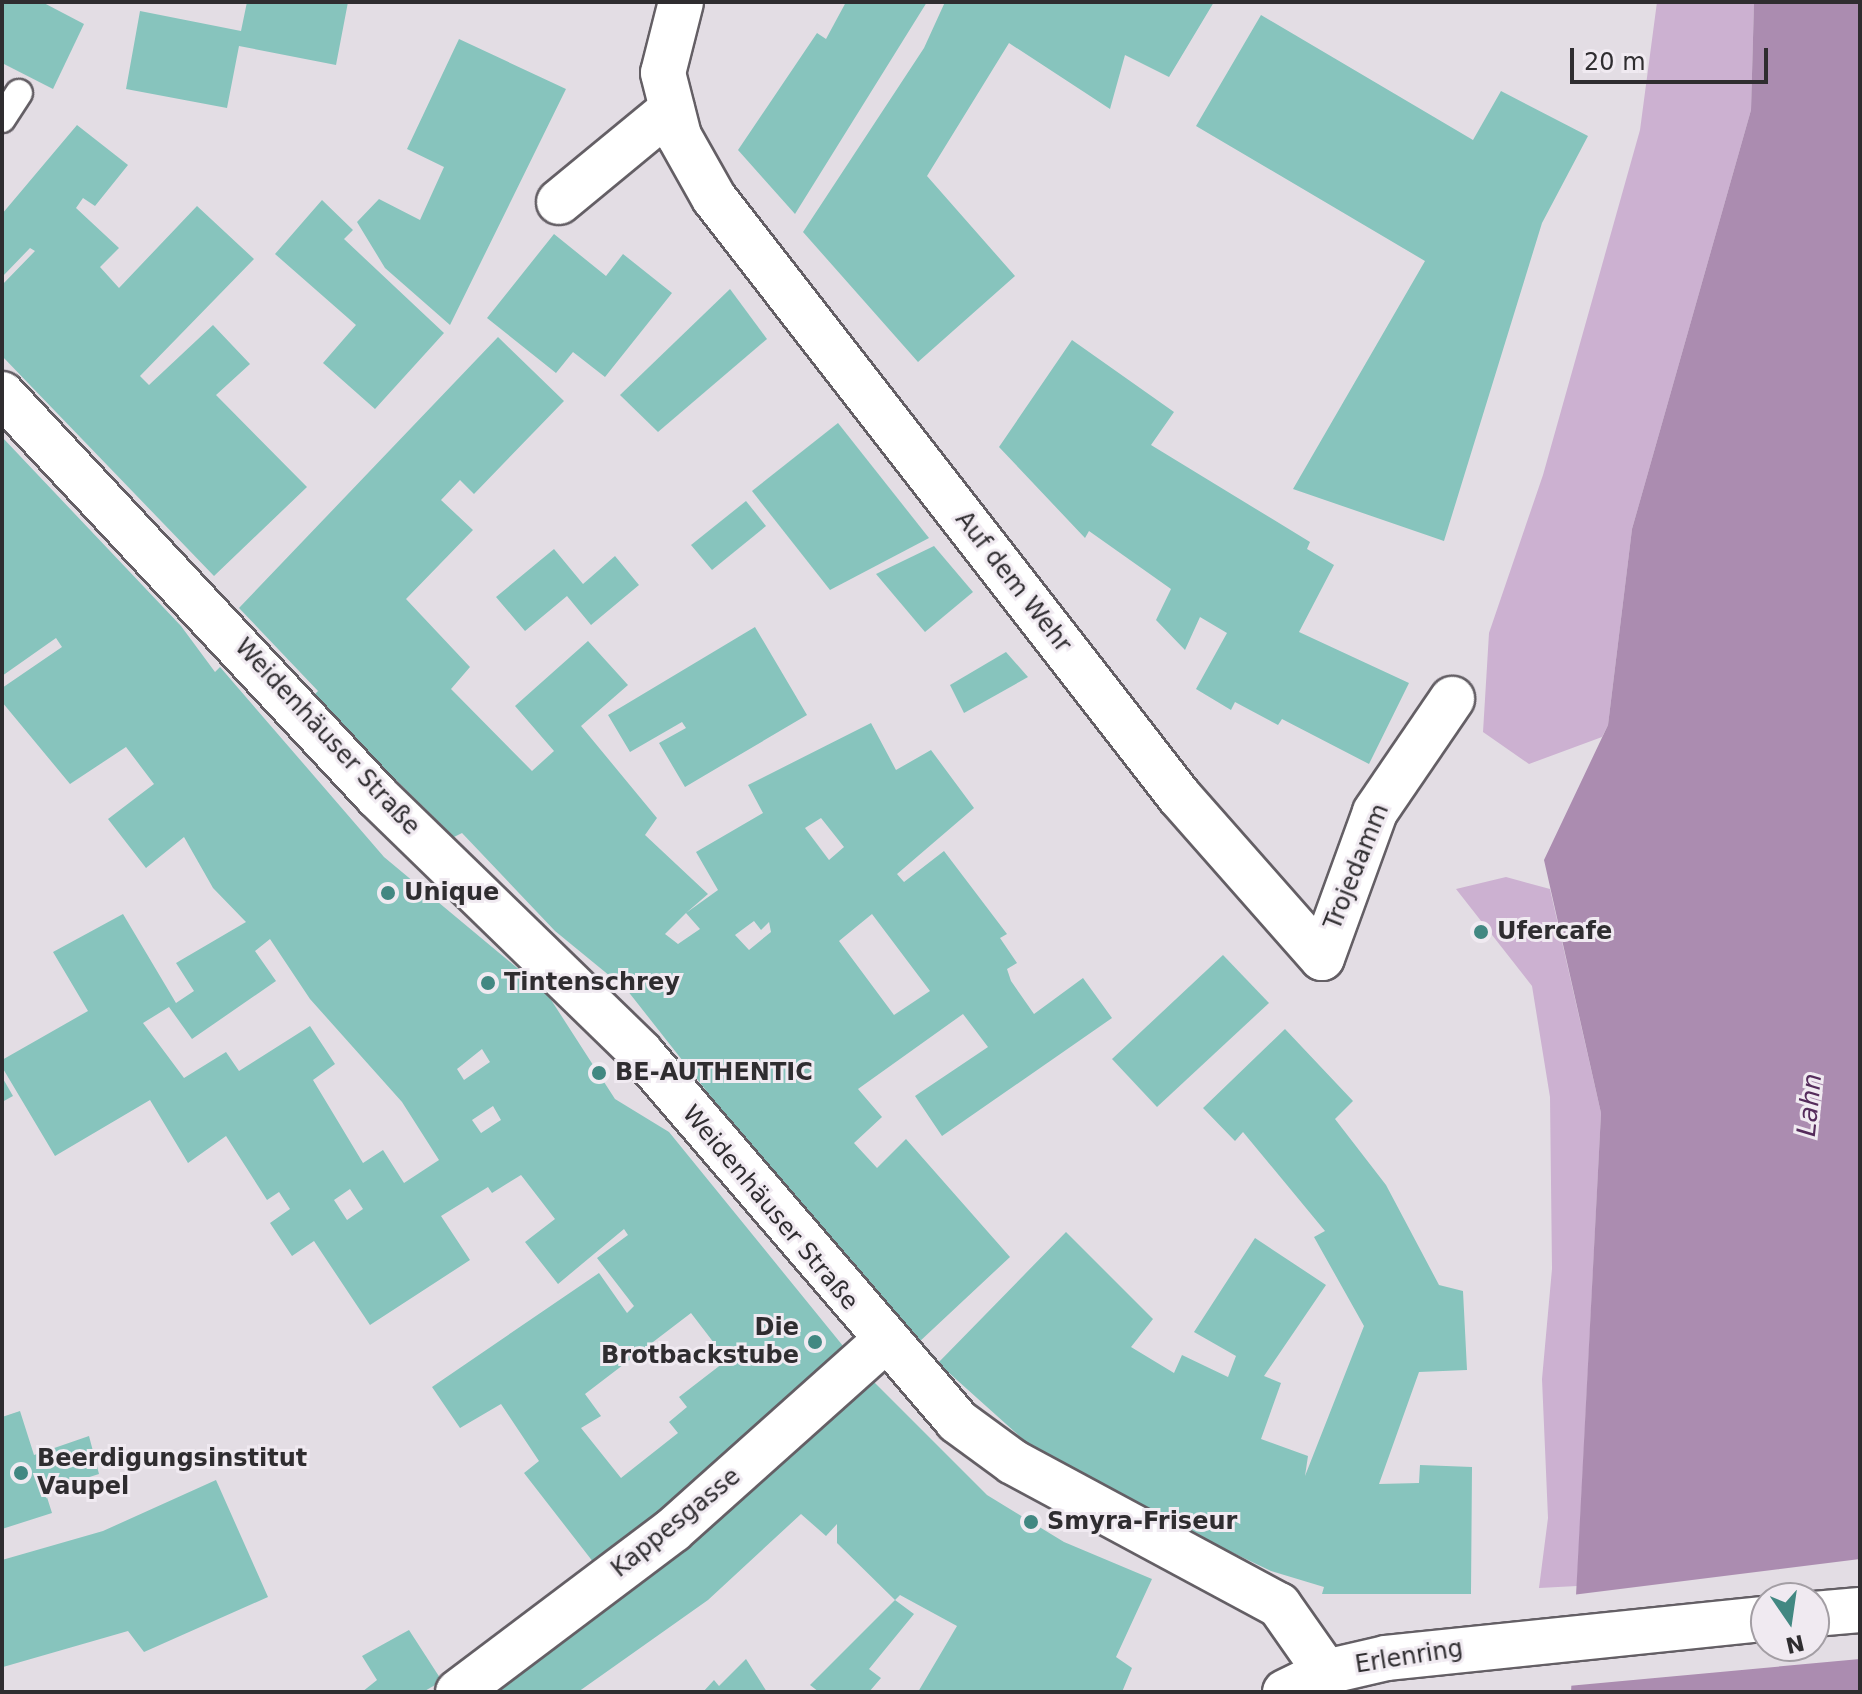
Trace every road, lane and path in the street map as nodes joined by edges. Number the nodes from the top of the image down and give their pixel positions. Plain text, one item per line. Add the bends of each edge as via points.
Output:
1 (681, 2) edge
2 (19, 93) dead end
3 (672, 109) junction
4 (2, 119) edge
5 (559, 202) dead end
6 (2, 394) edge
7 (1452, 699) dead end
8 (1322, 958) joint
9 (883, 1342) junction
10 (1860, 1610) edge
11 (1830, 1613) edge
12 (1750, 1620) edge
13 (1326, 1672) junction
14 (458, 1692) edge
15 (1285, 1692) edge

1 - 3 street, Auf dem Wehr via 663,73
2 - 4 lane
3 - 5 street
3 - 8 street, Auf dem Wehr via 679,136 714,198 1179,796
6 - 9 street, Weidenhäuser Straße via 377,796 641,1053
7 - 8 street, Trojedamm via 1375,812
9 - 13 street, Weidenhäuser Straße via 957,1421 1013,1462 1279,1605
9 - 14 street, Kappesgasse via 673,1530
10 - 11 street
12 - 13 street, Erlenring via 1502,1643
13 - 15 street, Erlenring

